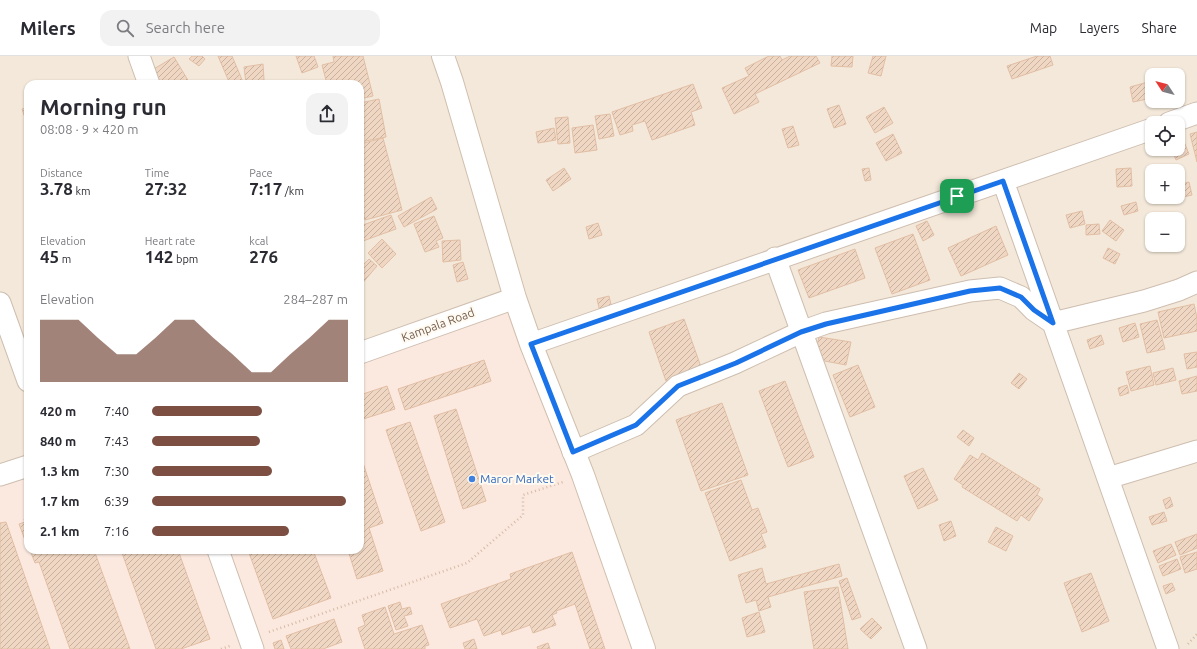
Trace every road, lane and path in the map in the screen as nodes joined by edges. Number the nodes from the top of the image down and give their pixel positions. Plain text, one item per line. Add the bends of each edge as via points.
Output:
1 (139, 56) edge
2 (443, 56) edge
3 (148, 80) edge
4 (1197, 113) edge
5 (1185, 117) edge
6 (1145, 131) edge
7 (1003, 181) junction
8 (775, 258) junction
9 (1197, 282) edge
10 (515, 298) junction
11 (0, 303) edge
12 (1053, 323) junction
13 (801, 332) junction
14 (531, 344) junction
15 (364, 352) edge
16 (24, 370) edge
17 (1197, 450) edge
18 (573, 452) junction
19 (24, 467) edge
20 (583, 475) junction
21 (0, 476) edge
22 (1108, 478) junction
23 (219, 554) edge
24 (1197, 634) edge
25 (251, 644) edge
26 (221, 649) edge
27 (644, 649) edge
28 (916, 649) edge
29 (1168, 649) edge
30 (1184, 649) edge

1 - 3 street
2 - 10 street
4 - 5 street
6 - 7 street
7 - 8 street
7 - 12 street
8 - 13 street
8 - 14 street
9 - 12 street via 1144,300
10 - 14 street
10 - 15 street, Kampala Road
11 - 16 street
12 - 13 street via 1021,297 1000,288 970,291
12 - 22 street
13 - 18 street via 736,363 678,386 636,425
13 - 28 street
14 - 18 street
17 - 22 street
18 - 20 street
19 - 21 street
20 - 25 path via 523,495 523,515 467,563
20 - 27 street
22 - 29 street
23 - 25 street
24 - 30 path
25 - 26 path

